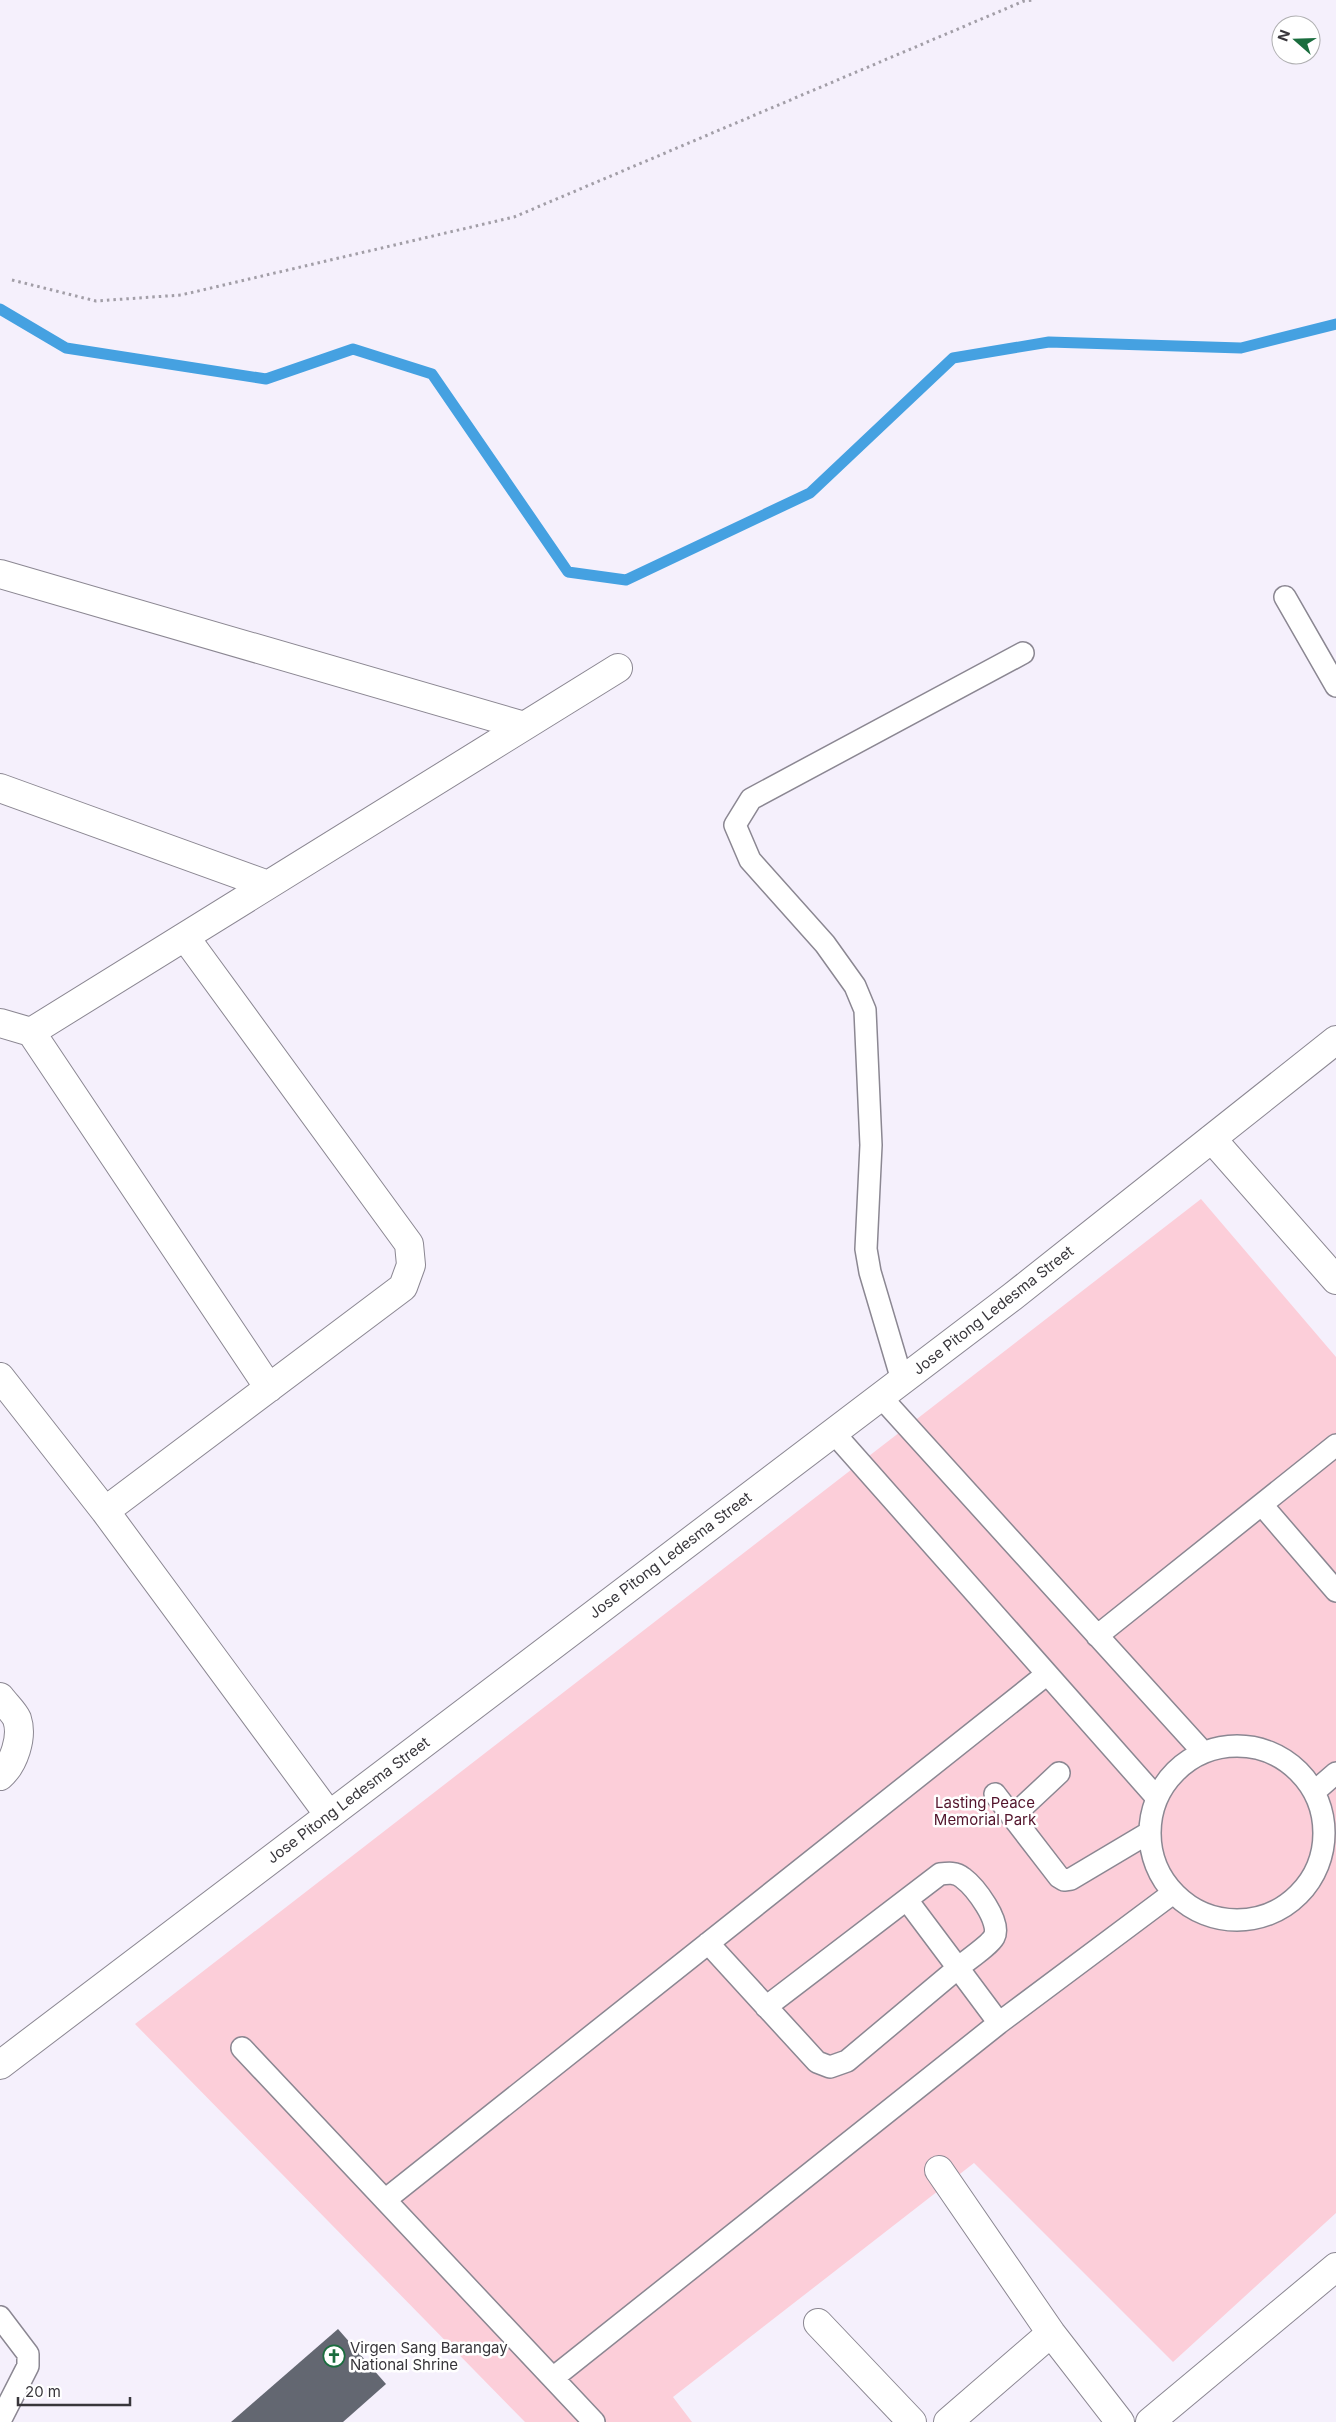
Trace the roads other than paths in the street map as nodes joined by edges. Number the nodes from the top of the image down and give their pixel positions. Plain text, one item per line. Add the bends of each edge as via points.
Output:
1 (0, 574) edge
2 (1285, 597) dead end
3 (1023, 653) dead end
4 (618, 668) dead end
5 (1336, 686) edge
6 (524, 726) junction
7 (0, 788) edge
8 (268, 885) junction
9 (185, 937) junction
10 (0, 1023) edge
11 (31, 1032) junction
12 (1336, 1040) edge
13 (1212, 1139) junction
14 (1336, 1280) edge
15 (0, 1377) edge
16 (902, 1380) junction
17 (269, 1388) junction
18 (880, 1396) junction
19 (833, 1432) junction
20 (1336, 1446) edge
21 (1262, 1505) junction
22 (105, 1510) junction
23 (1336, 1591) edge
24 (1097, 1636) junction
25 (1047, 1674) junction
26 (0, 1697) edge
27 (1203, 1752) junction
28 (1059, 1773) dead end
29 (1336, 1773) edge
30 (0, 1776) edge
31 (1314, 1792) junction
32 (995, 1794) dead end
33 (1157, 1798) junction
34 (329, 1815) junction
35 (1012, 1817) junction
36 (1150, 1832) junction
37 (1173, 1893) junction
38 (907, 1900) junction
39 (708, 1943) junction
40 (958, 1968) junction
41 (766, 2007) junction
42 (999, 2022) junction
43 (242, 2048) dead end
44 (0, 2065) edge
45 (940, 2170) dead end
46 (385, 2200) junction
47 (1336, 2267) edge
48 (0, 2317) edge
49 (818, 2323) dead end
50 (1051, 2332) junction
51 (553, 2378) junction
52 (0, 2421) edge
53 (594, 2422) edge
54 (912, 2422) edge
55 (948, 2422) edge
56 (1120, 2422) edge
57 (1150, 2422) edge

1 - 6 street
2 - 5 lane
3 - 16 lane via 752,799 735,825 750,860 825,944 855,986 865,1010 871,1145 866,1249
4 - 6 street
6 - 8 street
7 - 8 street
8 - 9 street
9 - 11 street
9 - 17 street via 409,1244 411,1265 403,1287
10 - 11 street
11 - 17 street
12 - 13 street, Jose Pitong Ledesma Street
13 - 14 street
13 - 16 street, Jose Pitong Ledesma Street
15 - 22 street
16 - 18 street, Jose Pitong Ledesma Street
17 - 22 street
18 - 19 street, Jose Pitong Ledesma Street
18 - 24 lane
19 - 25 lane
19 - 34 street, Jose Pitong Ledesma Street
20 - 21 lane
21 - 23 lane
21 - 24 lane
22 - 34 street
24 - 27 lane
25 - 33 lane
25 - 39 lane
26 - 30 street via 17,1719 18,1746
27 - 31 lane via 1234,1745 1266,1750 1295,1766
27 - 33 lane via 1176,1770
28 - 35 lane
29 - 31 lane
31 - 37 lane via 1324,1821 1323,1851 1311,1880 1291,1903 1262,1917 1230,1920 1199,1912
32 - 35 lane
33 - 36 lane
34 - 44 street, Jose Pitong Ledesma Street
35 - 36 lane via 1064,1880 1071,1879
36 - 37 lane via 1155,1864
37 - 42 lane
38 - 40 lane
38 - 40 lane via 940,1874 951,1873 962,1877 993,1914 994,1938
38 - 41 lane
39 - 41 lane
39 - 46 lane
40 - 41 lane via 847,2060 830,2067 817,2062
40 - 42 lane
42 - 51 lane
43 - 46 lane
45 - 50 street
46 - 51 lane
47 - 57 street
48 - 52 lane via 28,2354 28,2366
49 - 54 street
50 - 55 street
50 - 56 street
51 - 53 lane

